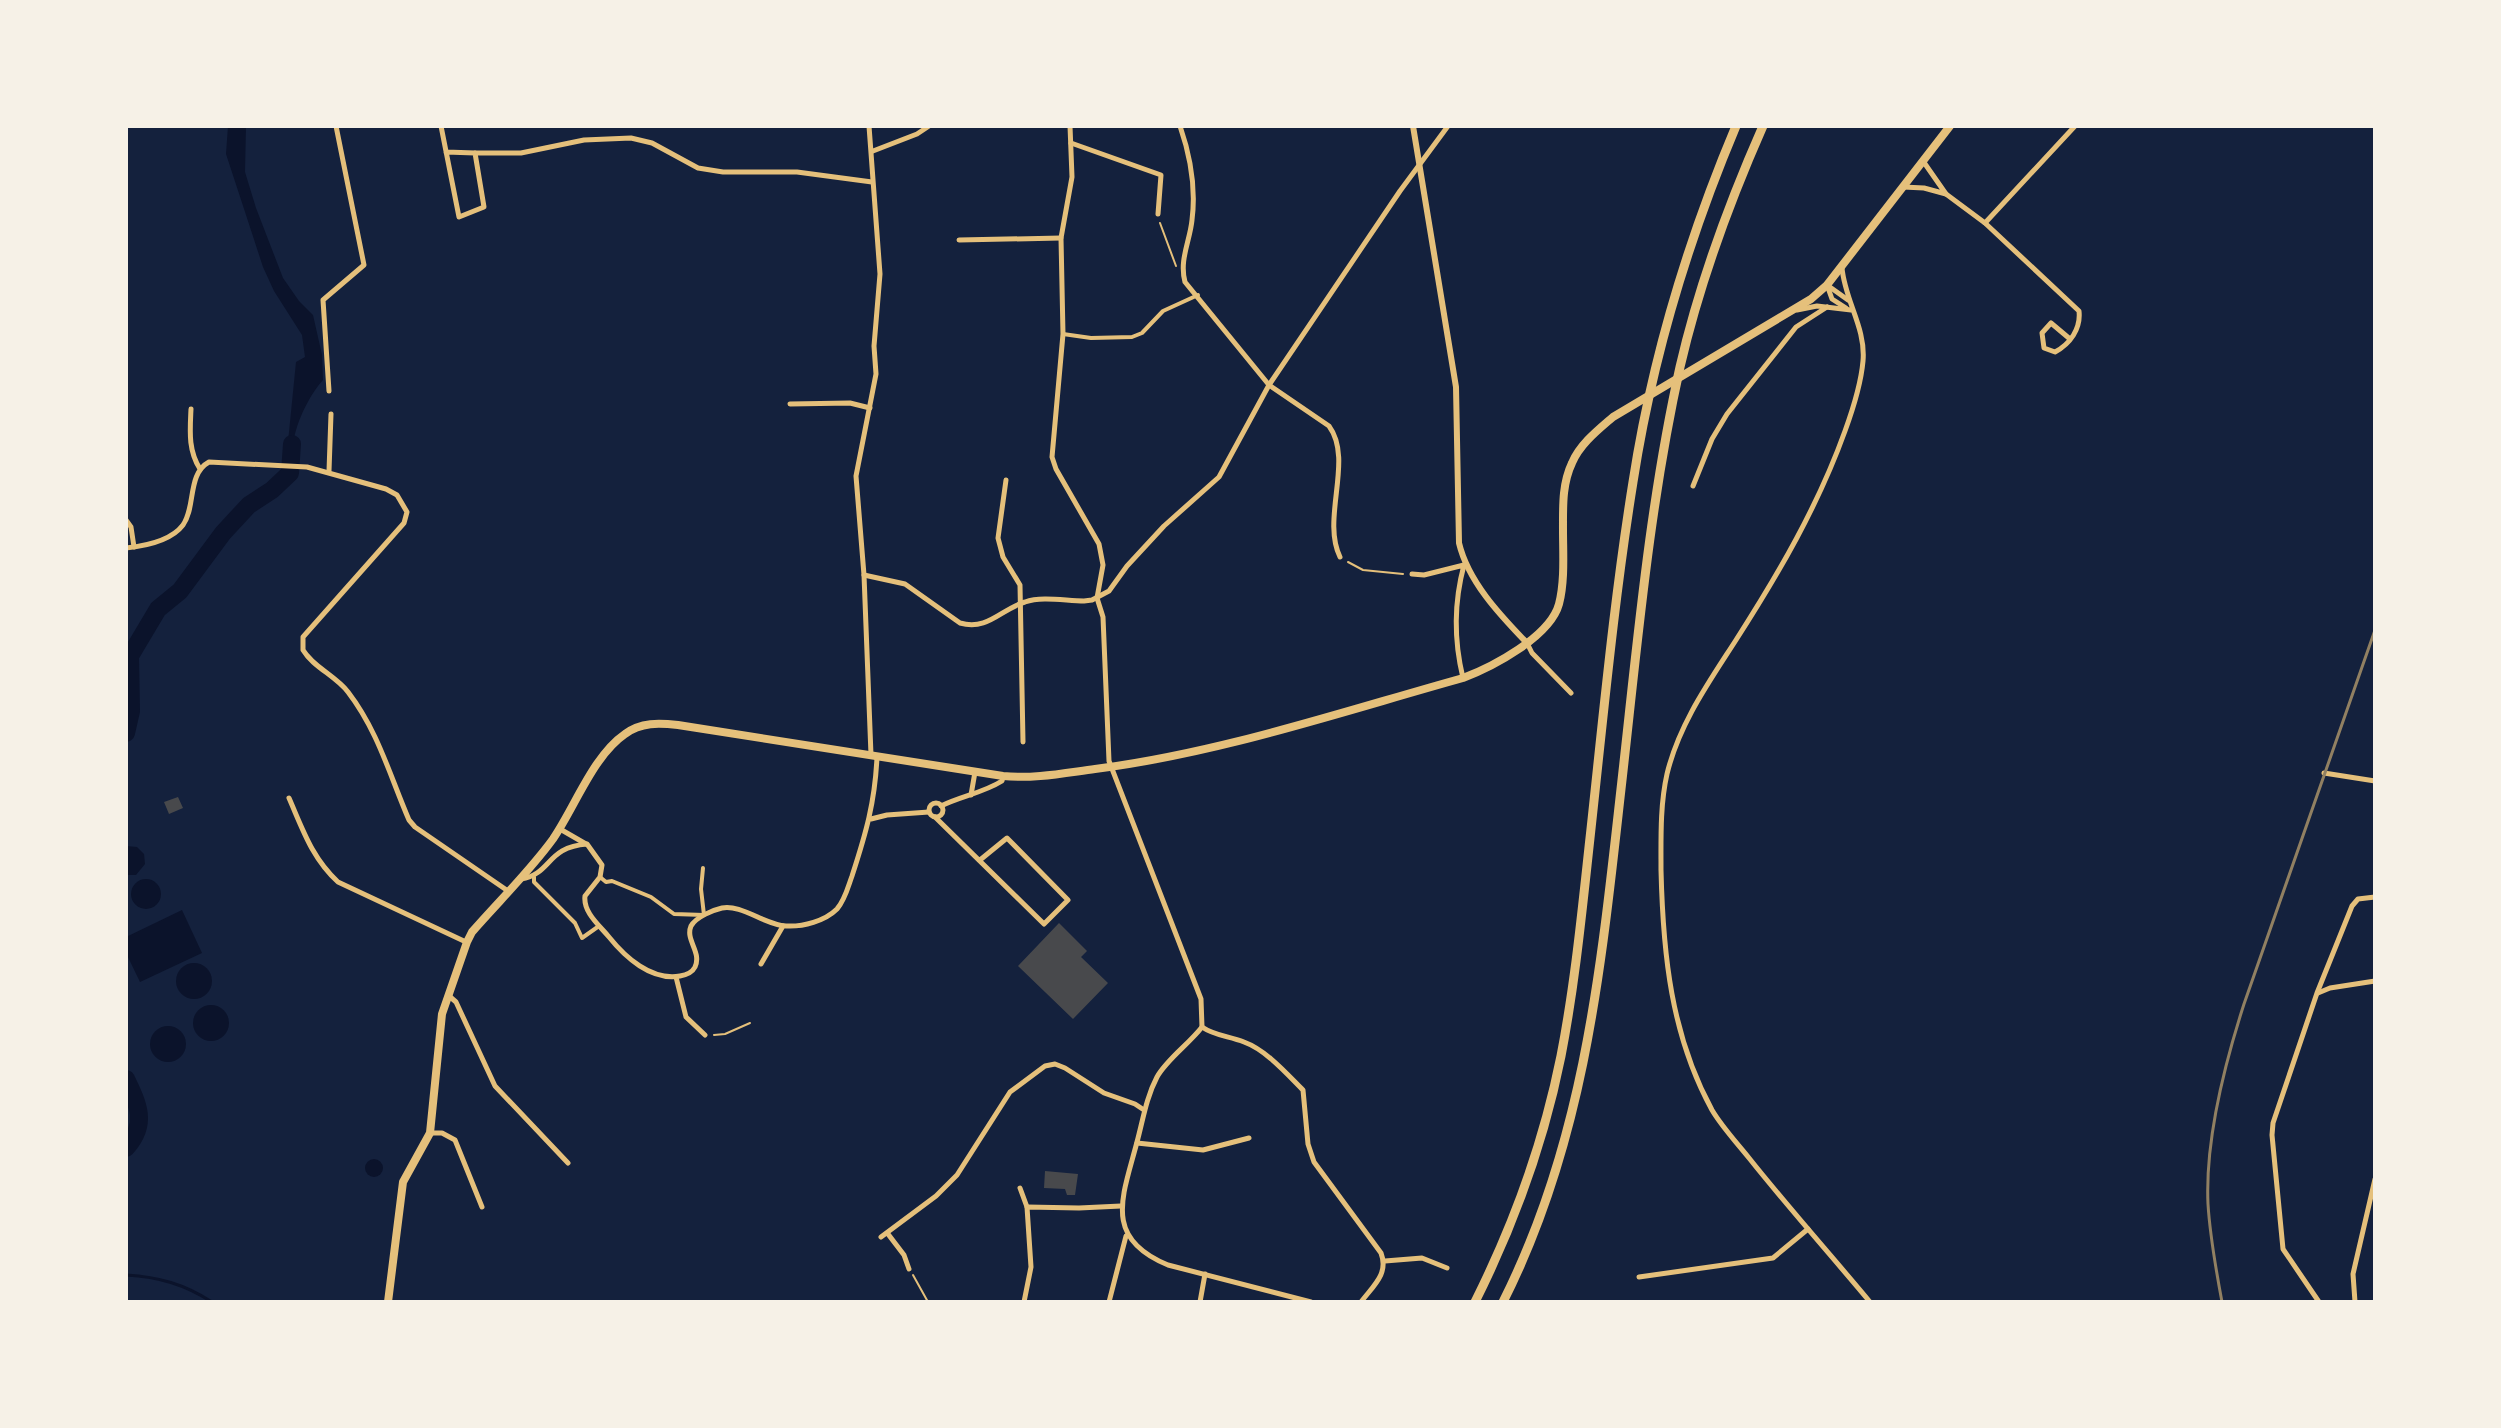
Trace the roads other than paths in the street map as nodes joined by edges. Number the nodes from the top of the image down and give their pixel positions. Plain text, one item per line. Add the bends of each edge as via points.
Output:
1 (336, 126) edge
2 (441, 126) edge
3 (869, 126) edge
4 (929, 126) edge
5 (1070, 126) edge
6 (1180, 126) edge
7 (1413, 126) edge
8 (1448, 126) edge
9 (1736, 126) edge
10 (1763, 126) edge
11 (1950, 126) edge
12 (2075, 126) edge
13 (1071, 143) junction
14 (873, 151) junction
15 (446, 152) junction
16 (475, 153) junction
17 (1923, 161) junction
18 (1420, 166) junction
19 (872, 182) junction
20 (1902, 187) junction
21 (1946, 194) junction
22 (1158, 214) road end
23 (1985, 223) junction
24 (1061, 238) junction
25 (959, 240) dead end
26 (1842, 265) junction
27 (1827, 285) junction
28 (1198, 295) junction
29 (1849, 301) junction
30 (1827, 307) junction
31 (1796, 310) junction
32 (1851, 310) junction
33 (1063, 334) junction
34 (2070, 339) junction
35 (1269, 385) junction
36 (329, 391) dead end
37 (790, 404) dead end
38 (870, 408) junction
39 (191, 409) dead end
40 (331, 414) dead end
41 (200, 469) junction
42 (329, 471) junction
43 (1006, 480) dead end
44 (1693, 486) dead end
45 (126, 520) edge
46 (134, 547) junction
47 (126, 548) edge
48 (1340, 557) road end
49 (1464, 565) junction
50 (1412, 574) road end
51 (864, 575) junction
52 (1097, 598) junction
53 (1020, 603) junction
54 (1526, 642) junction
55 (1463, 678) junction
56 (1571, 693) dead end
57 (1023, 742) dead end
58 (874, 755) junction
59 (1112, 767) junction
60 (981, 773) junction
61 (2324, 773) dead end
62 (1003, 776) junction
63 (2375, 781) edge
64 (971, 795) junction
65 (289, 798) dead end
66 (941, 806) junction
67 (929, 812) junction
68 (935, 817) junction
69 (870, 819) junction
70 (559, 828) junction
71 (587, 844) junction
72 (980, 860) junction
73 (703, 868) dead end
74 (534, 877) junction
75 (600, 877) junction
76 (518, 880) junction
77 (508, 891) junction
78 (2375, 897) edge
79 (704, 915) junction
80 (599, 925) junction
81 (783, 926) junction
82 (467, 942) junction
83 (761, 964) dead end
84 (676, 977) junction
85 (2375, 981) edge
86 (2317, 993) junction
87 (448, 995) junction
88 (1202, 1027) junction
89 (705, 1035) road end
90 (1144, 1110) junction
91 (430, 1133) junction
92 (1249, 1138) dead end
93 (1137, 1143) junction
94 (568, 1163) dead end
95 (2375, 1179) edge
96 (1020, 1188) dead end
97 (1121, 1206) junction
98 (482, 1207) dead end
99 (1027, 1207) junction
100 (1808, 1229) junction
101 (888, 1234) junction
102 (1127, 1235) junction
103 (881, 1237) dead end
104 (1385, 1261) junction
105 (1447, 1268) dead end
106 (909, 1269) road end
107 (1205, 1274) junction
108 (1639, 1277) dead end
109 (1291, 1300) edge
110 (388, 1302) edge
111 (1024, 1302) edge
112 (1109, 1302) edge
113 (1200, 1302) edge
114 (1311, 1302) edge
115 (1361, 1302) edge
116 (1475, 1302) edge
117 (1503, 1302) edge
118 (1870, 1302) edge
119 (2319, 1302) edge
120 (2355, 1302) edge

1 - 36 street via 364,265 323,300
2 - 15 street
3 - 14 street
4 - 14 street
5 - 13 street
6 - 28 street via 1193,191 1183,274
7 - 18 street
8 - 18 street
9 - 116 highway via 1692,242 1645,412 1619,580 1561,1058 1522,1195
10 - 117 highway via 1709,268 1680,366 1645,577 1590,1035 1556,1172
11 - 17 main road
12 - 23 street
13 - 22 street via 1161,175
13 - 24 street via 1072,177
14 - 19 street
15 - 16 street
15 - 16 street via 459,217 484,207
16 - 19 street via 521,153 584,140 631,138 652,143 698,168
17 - 20 main road
17 - 21 street
18 - 35 street
18 - 49 street via 1456,387 1459,543
19 - 38 street via 880,274
20 - 21 street
20 - 26 main road
21 - 23 street
23 - 34 street via 2079,311
24 - 25 street
24 - 33 street
26 - 27 main road
26 - 29 street
27 - 29 street
27 - 31 main road
27 - 32 street via 1832,299
28 - 33 street via 1163,311 1132,337
28 - 35 street
29 - 32 street
30 - 31 street
30 - 32 street
30 - 44 street via 1796,327 1727,414
31 - 54 main road via 1613,417 1588,439 1572,461 1564,491 1559,604 1546,626
32 - 100 street via 1862,331 1863,365 1829,474 1764,596 1687,717 1662,803 1665,956 1685,1051 1713,1112
33 - 52 street via 1052,457 1099,544 1103,565
34 - 34 street via 2055,352 2044,348 2041,339 2051,323
35 - 48 street via 1335,435
35 - 52 street via 1219,477
37 - 38 street
38 - 51 street via 856,476
39 - 41 street via 191,448
40 - 42 street
41 - 42 street via 209,462
41 - 46 street via 184,524 168,538
42 - 77 street via 397,495 406,517 303,637 303,650 346,688 374,730 409,820
43 - 53 street via 998,538 1020,585
45 - 46 street
46 - 47 street
49 - 50 street
49 - 54 street
49 - 55 street via 1456,621
51 - 53 street via 905,584 968,625 990,622
51 - 58 street
52 - 53 street
52 - 59 street via 1103,617
53 - 57 street
54 - 55 main road
54 - 56 street
55 - 59 main road via 1215,748
58 - 60 main road
58 - 69 street
58 - 70 main road via 678,725 640,726 612,745
59 - 62 main road
59 - 88 street via 1201,999
60 - 62 main road
60 - 64 street
61 - 63 street
62 - 64 street via 988,790
64 - 66 street
65 - 82 street via 309,847 338,882
66 - 67 street via 933,804
66 - 68 street via 941,815
67 - 68 street
67 - 69 street
68 - 72 street
69 - 81 street via 838,908 811,923
70 - 71 street
70 - 76 main road
71 - 74 street via 561,850
71 - 75 street via 602,865
72 - 72 street via 1044,924 1068,900 1007,838
73 - 79 street
74 - 76 street
74 - 80 street via 582,938
75 - 79 street via 651,897 674,914
75 - 80 street via 584,903
76 - 77 main road
77 - 82 main road
78 - 86 street via 2358,899 2352,906
79 - 81 street via 728,907
79 - 84 street via 690,932 698,953 696,966
80 - 84 street via 632,962
81 - 83 street
82 - 87 main road
84 - 89 street via 686,1017
85 - 86 street
86 - 119 street via 2272,1135 2283,1249
87 - 91 main road via 439,1029
87 - 94 street via 495,1086
88 - 90 street via 1158,1075
88 - 104 street via 1259,1050 1303,1090 1314,1162
90 - 93 street
90 - 101 street via 1065,1068 1045,1066 1010,1092 957,1175
91 - 98 street via 455,1140
91 - 110 main road via 403,1182
92 - 93 street via 1203,1150
93 - 97 street
95 - 120 street via 2353,1274
96 - 99 street
97 - 99 street
97 - 102 street
99 - 111 street via 1031,1267
100 - 108 street via 1773,1258
100 - 118 street
101 - 103 street
101 - 106 street
102 - 107 street via 1152,1259
102 - 112 street
104 - 105 street via 1422,1258
104 - 115 street via 1383,1273
107 - 109 street
107 - 113 street
109 - 114 street

